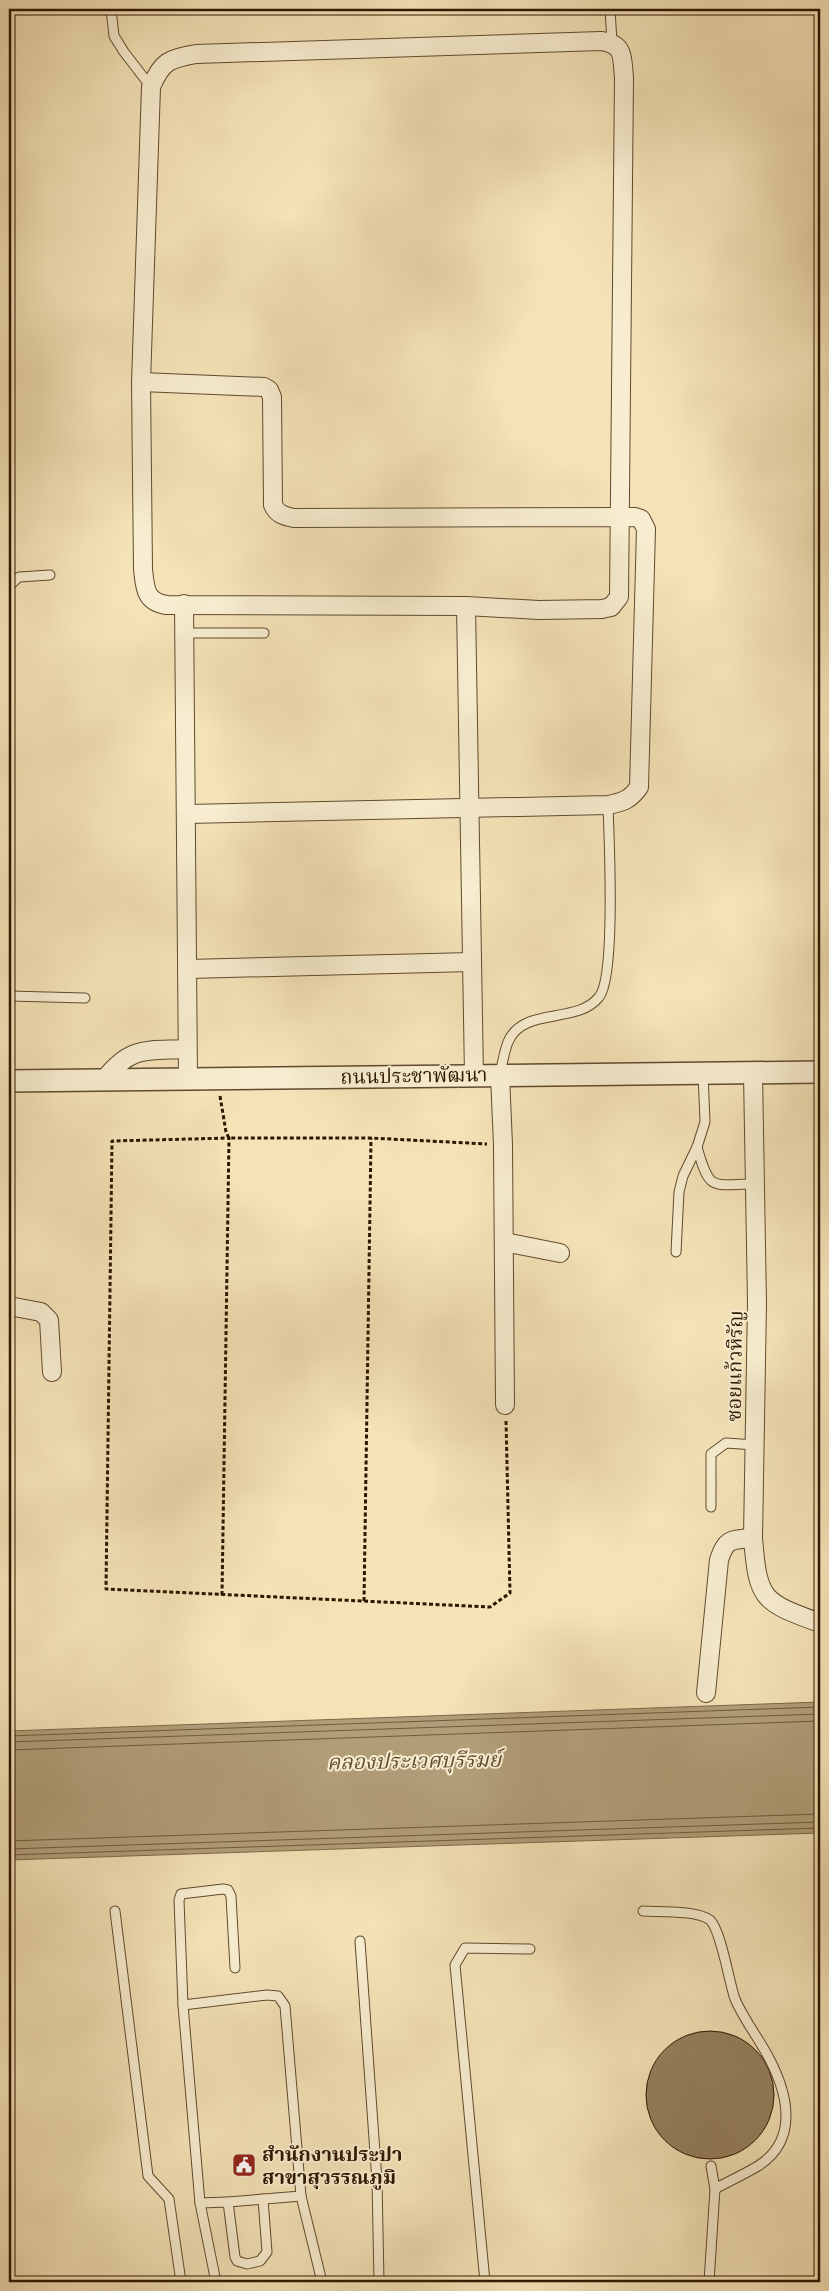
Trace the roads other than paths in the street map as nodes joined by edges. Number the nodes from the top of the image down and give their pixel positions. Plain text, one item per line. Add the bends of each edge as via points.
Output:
1 (111, 9) edge
2 (610, 9) edge
3 (612, 42) junction
4 (151, 87) junction
5 (141, 382) junction
6 (620, 517) junction
7 (50, 575) dead end
8 (9, 586) edge
9 (184, 604) junction
10 (466, 606) junction
11 (184, 633) junction
12 (264, 633) dead end
13 (608, 805) junction
14 (469, 808) junction
15 (187, 814) junction
16 (472, 962) junction
17 (188, 968) junction
18 (9, 996) edge
19 (85, 998) dead end
20 (187, 1049) junction
21 (820, 1072) edge
22 (703, 1073) junction
23 (754, 1073) junction
24 (500, 1075) junction
25 (474, 1076) junction
26 (188, 1079) junction
27 (104, 1080) junction
28 (9, 1081) edge
29 (697, 1147) junction
30 (756, 1184) junction
31 (504, 1242) junction
32 (676, 1252) dead end
33 (560, 1254) dead end
34 (9, 1306) edge
35 (52, 1372) dead end
36 (505, 1405) road end
37 (755, 1444) junction
38 (711, 1507) dead end
39 (753, 1538) junction
40 (820, 1623) edge
41 (706, 1693) dead end
42 (115, 1911) dead end
43 (643, 1911) dead end
44 (360, 1941) dead end
45 (530, 1949) dead end
46 (235, 1968) dead end
47 (182, 2004) junction
48 (711, 2166) dead end
49 (715, 2189) junction
50 (301, 2196) junction
51 (263, 2199) junction
52 (228, 2202) junction
53 (200, 2203) junction
54 (181, 2282) edge
55 (216, 2282) edge
56 (322, 2282) edge
57 (379, 2282) edge
58 (485, 2282) edge
59 (709, 2282) edge

1 - 4 lane via 114,36
2 - 3 lane
3 - 4 street via 196,54 174,58 164,64
3 - 6 street via 622,54 624,78
4 - 5 street
5 - 6 street via 264,387 269,390 272,397 273,505 284,516
5 - 9 street via 144,583 155,604
6 - 10 street via 619,597 611,607 540,610
6 - 13 street via 635,517 646,529 639,787 632,798
7 - 8 lane via 29,575
9 - 10 street
9 - 11 street
10 - 14 street
11 - 12 lane
11 - 15 street
13 - 14 street
13 - 24 lane via 611,871 607,976 600,997 585,1009 536,1020 515,1030 508,1042
14 - 15 street
14 - 16 street
15 - 17 street
16 - 17 street
16 - 25 street
17 - 20 street
18 - 19 lane
20 - 26 street
20 - 27 street via 139,1051 125,1057
21 - 23 street, ถนนประชาพัฒนา
22 - 23 street, ถนนประชาพัฒนา
22 - 24 street, ถนนประชาพัฒนา
22 - 29 lane via 705,1122
23 - 30 street, ซอยแก้วหิรัญ
24 - 25 street, ถนนประชาพัฒนา
24 - 31 street
25 - 26 street, ถนนประชาพัฒนา
26 - 27 street, ถนนประชาพัฒนา
27 - 28 street, ถนนประชาพัฒนา
29 - 30 lane via 709,1181
29 - 32 lane via 679,1192
30 - 37 street, ซอยแก้วหิรัญ
31 - 33 street
31 - 36 street
34 - 35 street via 41,1312 49,1320
37 - 38 lane via 726,1444 711,1454
37 - 39 street, ซอยแก้วหิรัญ
39 - 40 street, ซอยแก้วหิรัญ via 756,1572 763,1593 786,1610
39 - 41 street via 731,1540 724,1545 718,1560
42 - 54 lane via 148,2176 169,2199
43 - 49 lane via 699,1915 710,1920 718,1933 739,2009 769,2058 781,2090 788,2120 783,2138 760,2165
44 - 57 lane via 377,2181
45 - 58 lane via 465,1948 455,1965
46 - 47 lane via 232,1896 228,1890 181,1894
47 - 50 lane via 278,1996 284,2006
47 - 53 lane
48 - 49 lane
49 - 59 lane
50 - 51 lane
50 - 56 lane
51 - 52 lane
51 - 52 lane via 267,2252 260,2261 247,2264 235,2257
52 - 53 lane
53 - 55 lane

